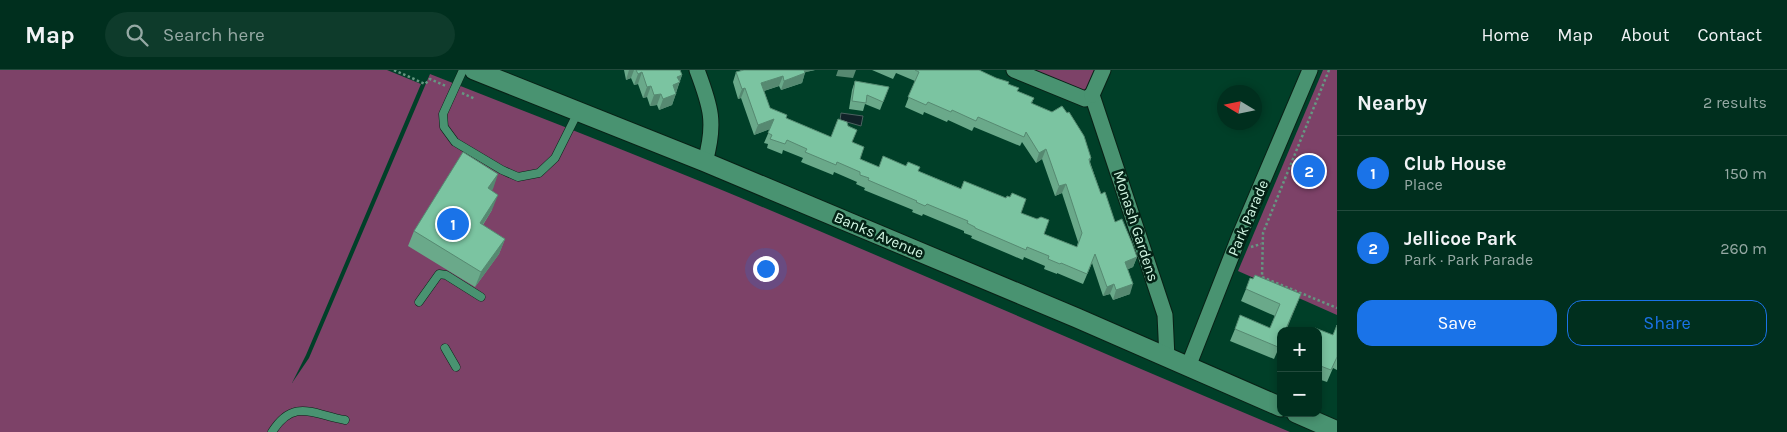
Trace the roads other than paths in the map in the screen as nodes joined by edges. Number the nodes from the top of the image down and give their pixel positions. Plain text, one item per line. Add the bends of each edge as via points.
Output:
1 (463, 70) edge
2 (474, 70) edge
3 (697, 70) edge
4 (1014, 70) edge
5 (1103, 70) edge
6 (1310, 70) edge
7 (1092, 95) junction
8 (578, 112) junction
9 (705, 162) junction
10 (481, 297) dead end
11 (420, 302) dead end
12 (445, 348) dead end
13 (1167, 358) junction
14 (456, 367) dead end
15 (1188, 367) junction
16 (1277, 405) edge
17 (1305, 417) edge
18 (345, 420) dead end
19 (1337, 431) edge
20 (272, 432) edge

1 - 8 lane via 443,114 444,127 455,142 518,177 538,173 555,158
2 - 8 street, Banks Avenue
3 - 9 street via 711,112
4 - 7 street via 1084,99
5 - 7 street
6 - 15 street, Park Parade
7 - 13 street, Monash Gardens via 1165,315
8 - 9 street, Banks Avenue
9 - 13 street, Banks Avenue
10 - 11 lane via 439,274
12 - 14 lane
13 - 15 street, Banks Avenue
15 - 16 street, Banks Avenue
17 - 19 street
18 - 20 lane via 302,410 287,416

